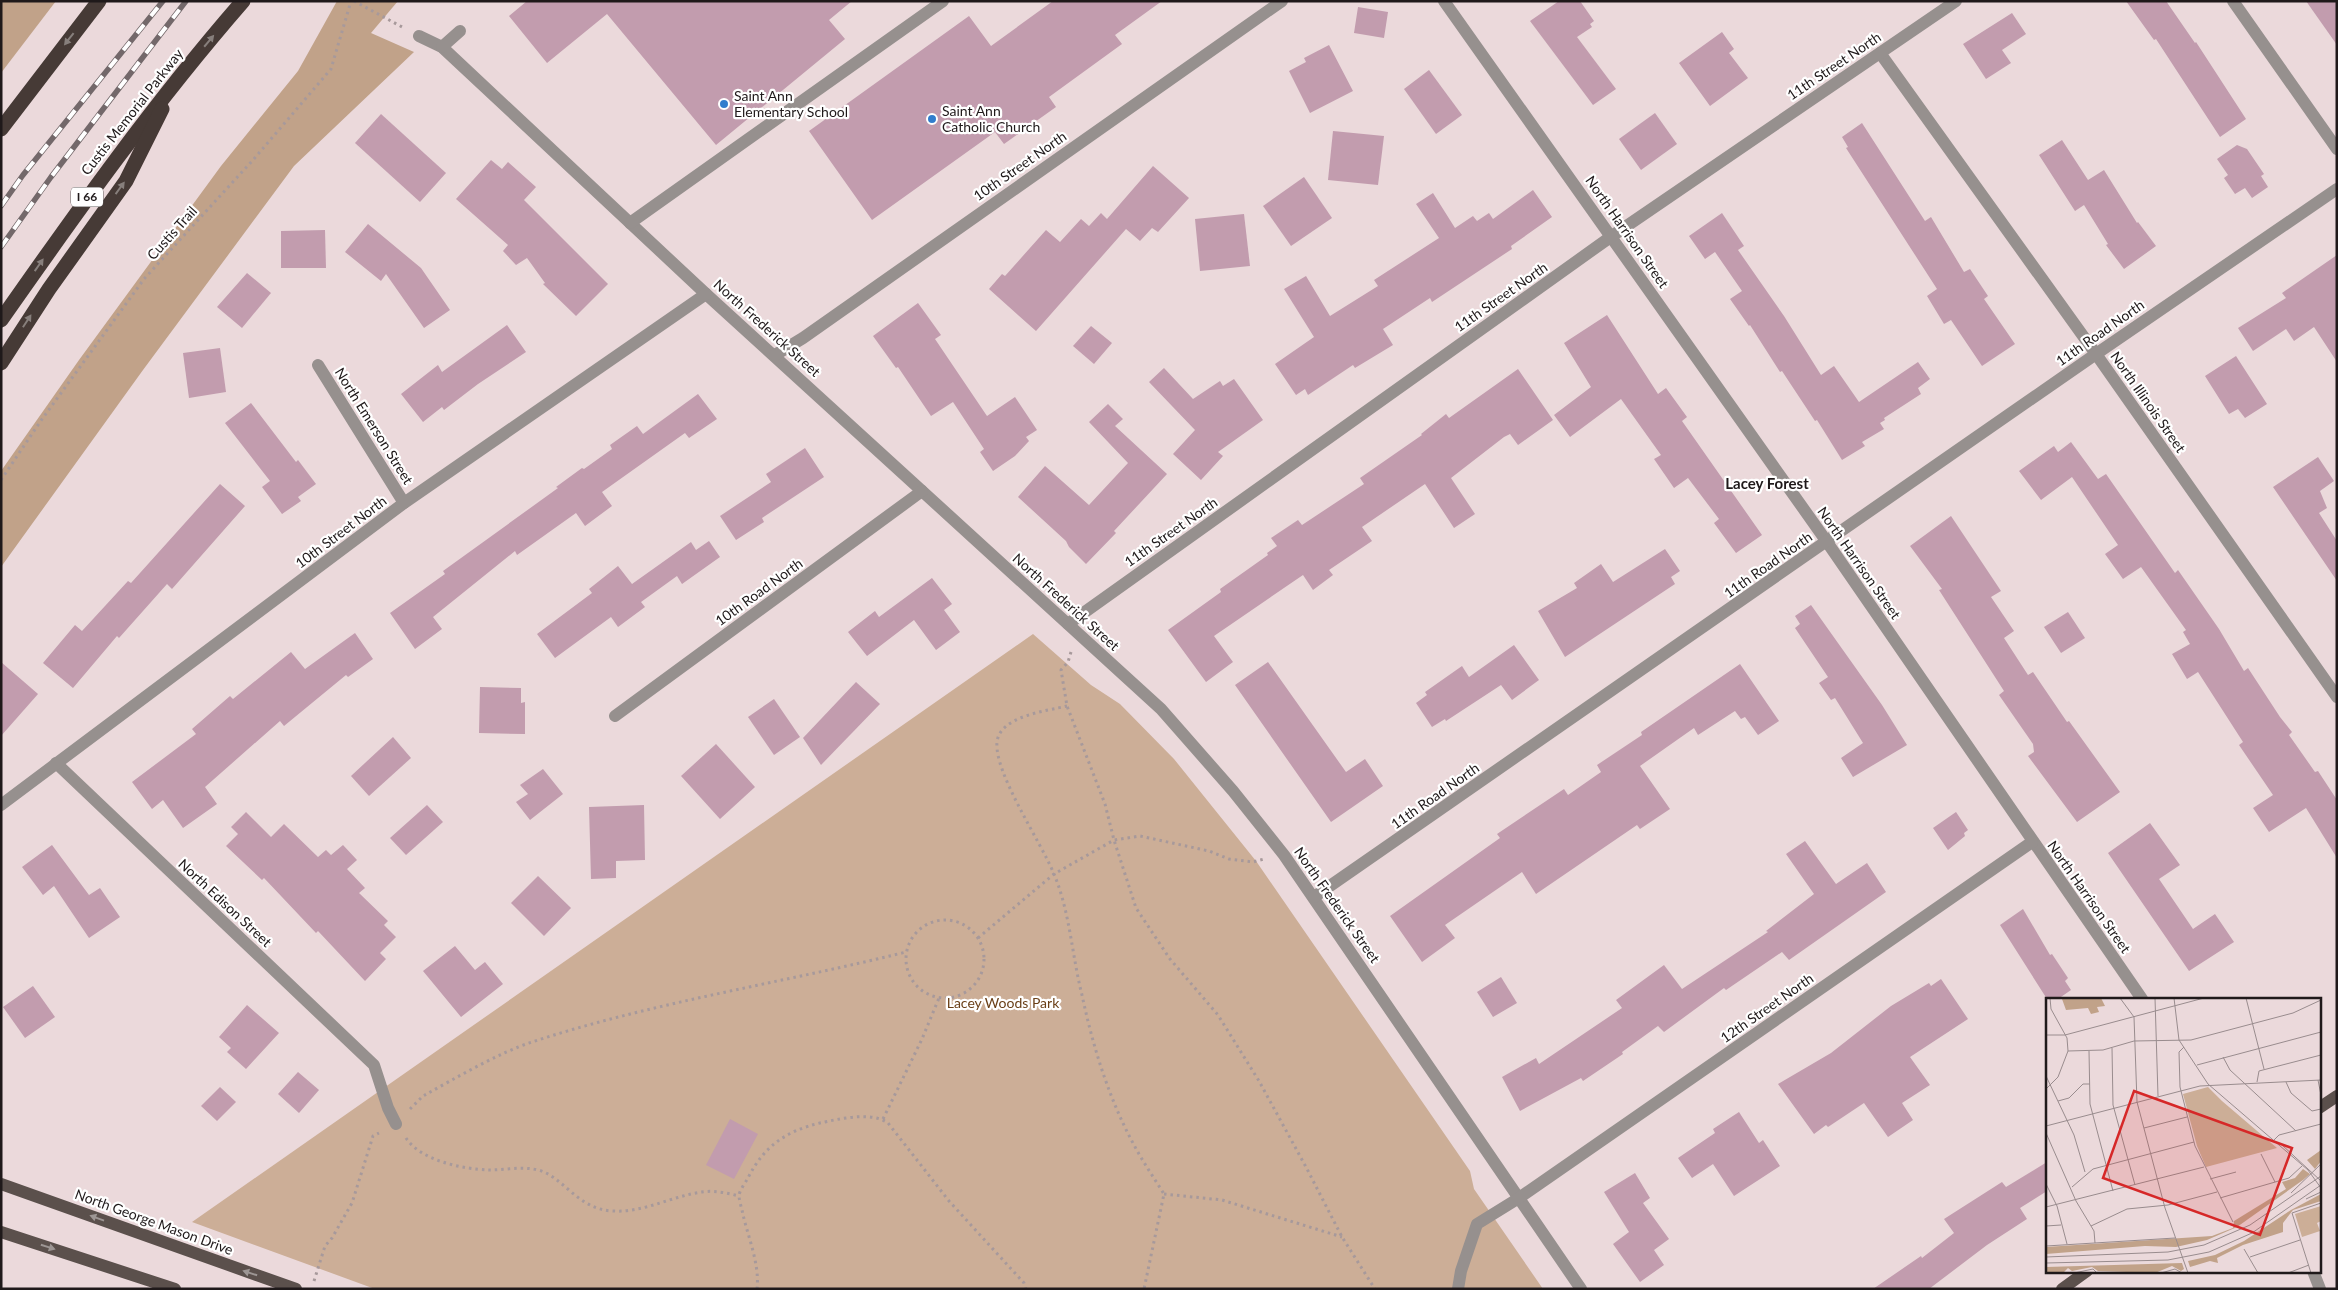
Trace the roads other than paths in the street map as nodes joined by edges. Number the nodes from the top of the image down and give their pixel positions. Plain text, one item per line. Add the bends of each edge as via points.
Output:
1 (99, 1) edge
2 (243, 1) edge
3 (943, 1) edge
4 (1282, 1) edge
5 (1444, 1) edge
6 (1956, 1) edge
7 (2233, 1) edge
8 (460, 31) dead end
9 (419, 36) road end
10 (442, 47) junction
11 (1880, 54) junction
12 (178, 78) junction
13 (1, 129) edge
14 (2337, 149) edge
15 (2337, 189) edge
16 (630, 223) junction
17 (1612, 236) junction
18 (706, 294) junction
19 (1, 320) edge
20 (2096, 354) junction
21 (775, 355) junction
22 (1, 363) edge
23 (318, 365) dead end
24 (922, 491) junction
25 (404, 504) junction
26 (1827, 542) junction
27 (1068, 624) junction
28 (2337, 697) edge
29 (614, 716) dead end
30 (56, 762) junction
31 (1, 805) edge
32 (2032, 842) junction
33 (1314, 897) junction
34 (2141, 998) edge
35 (2337, 1096) edge
36 (2320, 1107) edge
37 (396, 1124) road end
38 (1, 1184) edge
39 (1520, 1198) junction
40 (1, 1232) edge
41 (2086, 1272) edge
42 (2313, 1272) edge
43 (279, 1286) edge
44 (175, 1289) edge
45 (296, 1289) edge
46 (1458, 1289) edge
47 (1581, 1289) edge
48 (2062, 1289) edge
49 (2320, 1289) edge

1 -> 13 highway
12 -> 2 highway, Custis Memorial Parkway / I 66
3 - 16 street
4 - 21 street, 10th Street North
5 - 17 street, North Harrison Street
6 - 11 street, 11th Street North
7 - 14 street
8 - 10 street
9 - 10 street, North Frederick Street
10 - 16 street, North Frederick Street
11 - 17 street, 11th Street North
11 - 20 street, North Illinois Street
19 -> 12 highway, Custis Memorial Parkway / I 66 via 94,188
22 -> 12 highway via 126,181
15 - 20 street, 11th Road North
16 - 18 street, North Frederick Street
17 - 26 street, North Harrison Street
17 - 27 street, 11th Street North
18 - 21 street, North Frederick Street
18 - 25 street, 10th Street North
20 - 26 street, 11th Road North
20 - 28 street, North Illinois Street
21 - 24 street, North Frederick Street
23 - 25 street, North Emerson Street
24 - 27 street, North Frederick Street
24 - 29 street, 10th Road North
25 - 30 street, 10th Street North
26 - 32 street, North Harrison Street
26 - 33 street, 11th Road North
27 - 33 street, North Frederick Street via 1161,709 1232,790
30 - 31 street, 10th Street North
30 - 37 street, North Edison Street via 374,1065
32 - 34 street, North Harrison Street
32 - 39 street, 12th Street North
33 - 39 street, North Frederick Street
35 - 36 main road
43 -> 38 main road, North George Mason Drive
39 - 46 street, 12th Street North via 1476,1224
39 - 47 street, North Frederick Street
40 -> 44 main road
41 - 48 main road
42 - 49 street
43 - 45 main road, North George Mason Drive

